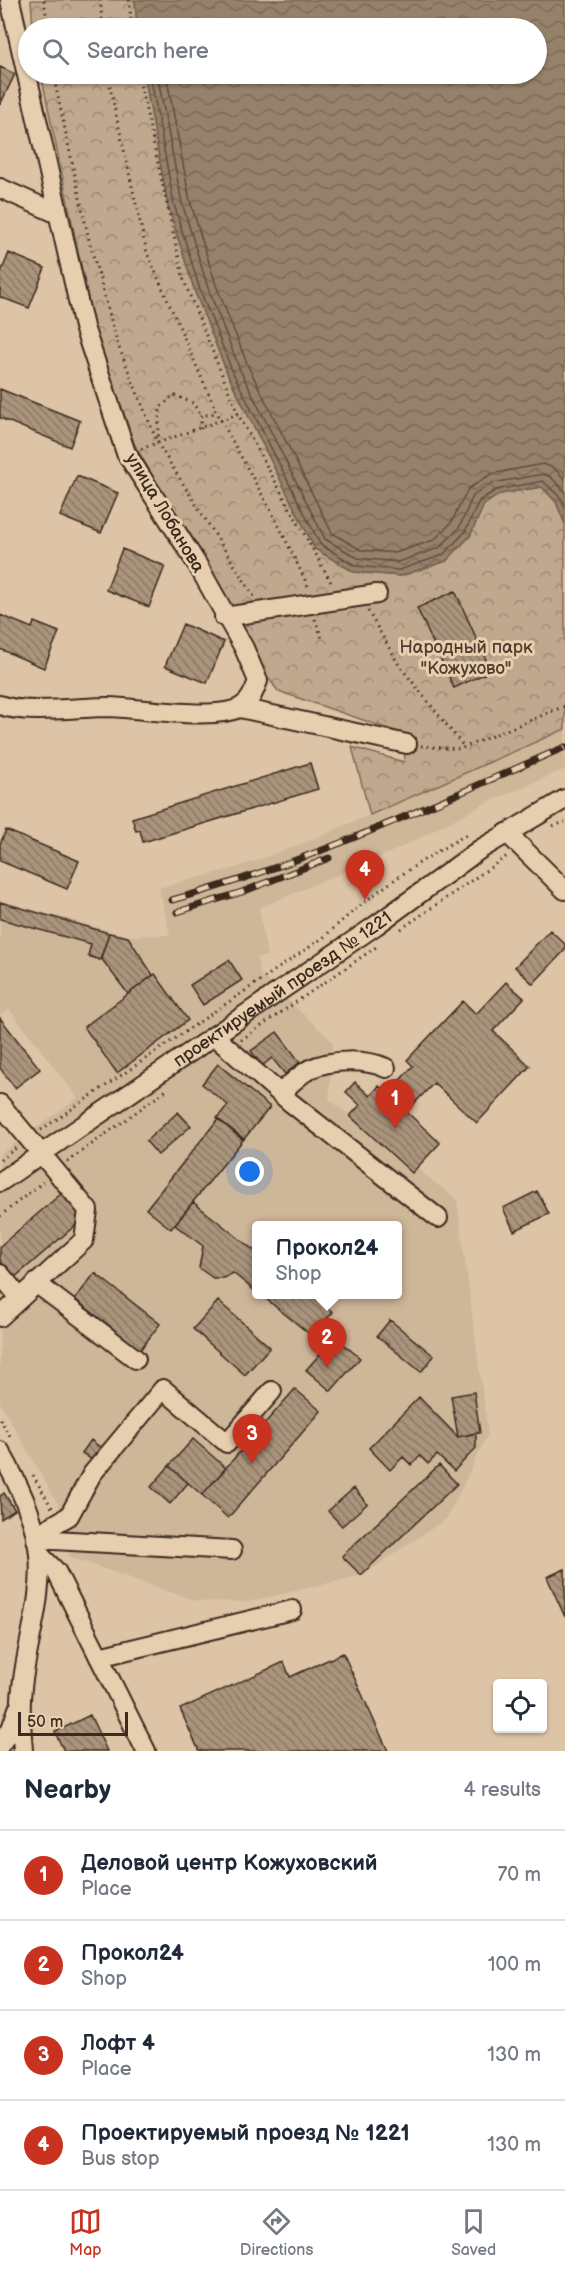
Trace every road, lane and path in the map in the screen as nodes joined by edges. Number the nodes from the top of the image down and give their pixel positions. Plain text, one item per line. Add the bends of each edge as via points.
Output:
1 (44, 0) edge
2 (100, 0) edge
3 (129, 0) edge
4 (7, 4) edge
5 (47, 18) edge
6 (102, 18) edge
7 (131, 18) edge
8 (18, 49) edge
9 (26, 84) edge
10 (55, 84) edge
11 (109, 84) edge
12 (140, 84) edge
13 (0, 188) edge
14 (58, 214) junction
15 (218, 413) junction
16 (238, 414) junction
17 (201, 416) junction
18 (222, 422) junction
19 (201, 429) junction
20 (158, 444) junction
21 (141, 449) dead end
22 (378, 594) dead end
23 (350, 599) junction
24 (315, 600) junction
25 (264, 611) junction
26 (224, 617) junction
27 (323, 641) dead end
28 (2, 706) edge
29 (565, 706) edge
30 (240, 708) junction
31 (407, 744) joint
32 (464, 747) junction
33 (565, 799) edge
34 (565, 822) edge
35 (547, 829) dead end
36 (507, 833) junction
37 (468, 834) dead end
38 (515, 857) dead end
39 (565, 890) edge
40 (395, 933) dead end
41 (386, 940) dead end
42 (220, 1042) junction
43 (386, 1068) dead end
44 (174, 1084) dead end
45 (280, 1093) junction
46 (0, 1104) edge
47 (34, 1147) junction
48 (0, 1160) edge
49 (54, 1172) junction
50 (0, 1182) edge
51 (0, 1216) edge
52 (438, 1218) dead end
53 (0, 1274) edge
54 (36, 1283) junction
55 (20, 1298) junction
56 (0, 1317) edge
57 (136, 1359) dead end
58 (272, 1391) dead end
59 (0, 1451) edge
60 (37, 1543) junction
61 (232, 1550) dead end
62 (292, 1610) dead end
63 (99, 1657) junction
64 (21, 1699) junction
65 (0, 1745) edge
66 (23, 1751) edge
67 (146, 1751) edge

1 - 5 path
2 - 6 path
3 - 7 path
4 - 8 street, улица Лобанова
9 - 14 street, улица Лобанова
10 - 20 path via 92,251 118,345
11 - 15 path via 147,253
12 - 16 path via 184,281
13 - 14 street
14 - 26 street, улица Лобанова via 84,327 126,453 197,564
15 - 17 path
15 - 18 path
16 - 18 path
16 - 23 path
17 - 19 path
17 - 20 path via 193,403 174,396 160,408
18 - 19 path
18 - 24 path
19 - 20 path
20 - 21 path
20 - 25 path
22 - 23 street
23 - 24 street
23 - 32 path
24 - 25 street
24 - 27 path via 315,618
25 - 26 street
26 - 30 street, улица Лобанова via 244,648 258,681 251,699
28 - 30 street via 29,711 111,707 184,714
29 - 32 path
30 - 31 street
31 - 32 path
33 - 36 street, проектируемый проезд № 1221
34 - 35 path
36 - 39 street
36 - 42 street, проектируемый проезд № 1221
37 - 47 path via 365,900 324,937
38 - 40 path via 508,855 491,865
41 - 42 path
42 - 45 street
42 - 47 street, проектируемый проезд № 1221
43 - 45 street via 372,1062 342,1062 311,1069
44 - 49 path
45 - 52 street
46 - 47 street
47 - 48 path
47 - 49 street
47 - 50 street, проектируемый проезд № 1221
49 - 51 path
49 - 54 street via 88,1210 84,1240
53 - 55 street
54 - 55 street
54 - 57 street
55 - 56 street
58 - 60 street via 227,1443 163,1389 92,1474 69,1516
59 - 60 street via 16,1479
60 - 61 street
60 - 63 street via 56,1571
60 - 64 street via 36,1612
62 - 63 street
63 - 67 street
64 - 65 street via 11,1729
64 - 66 street

